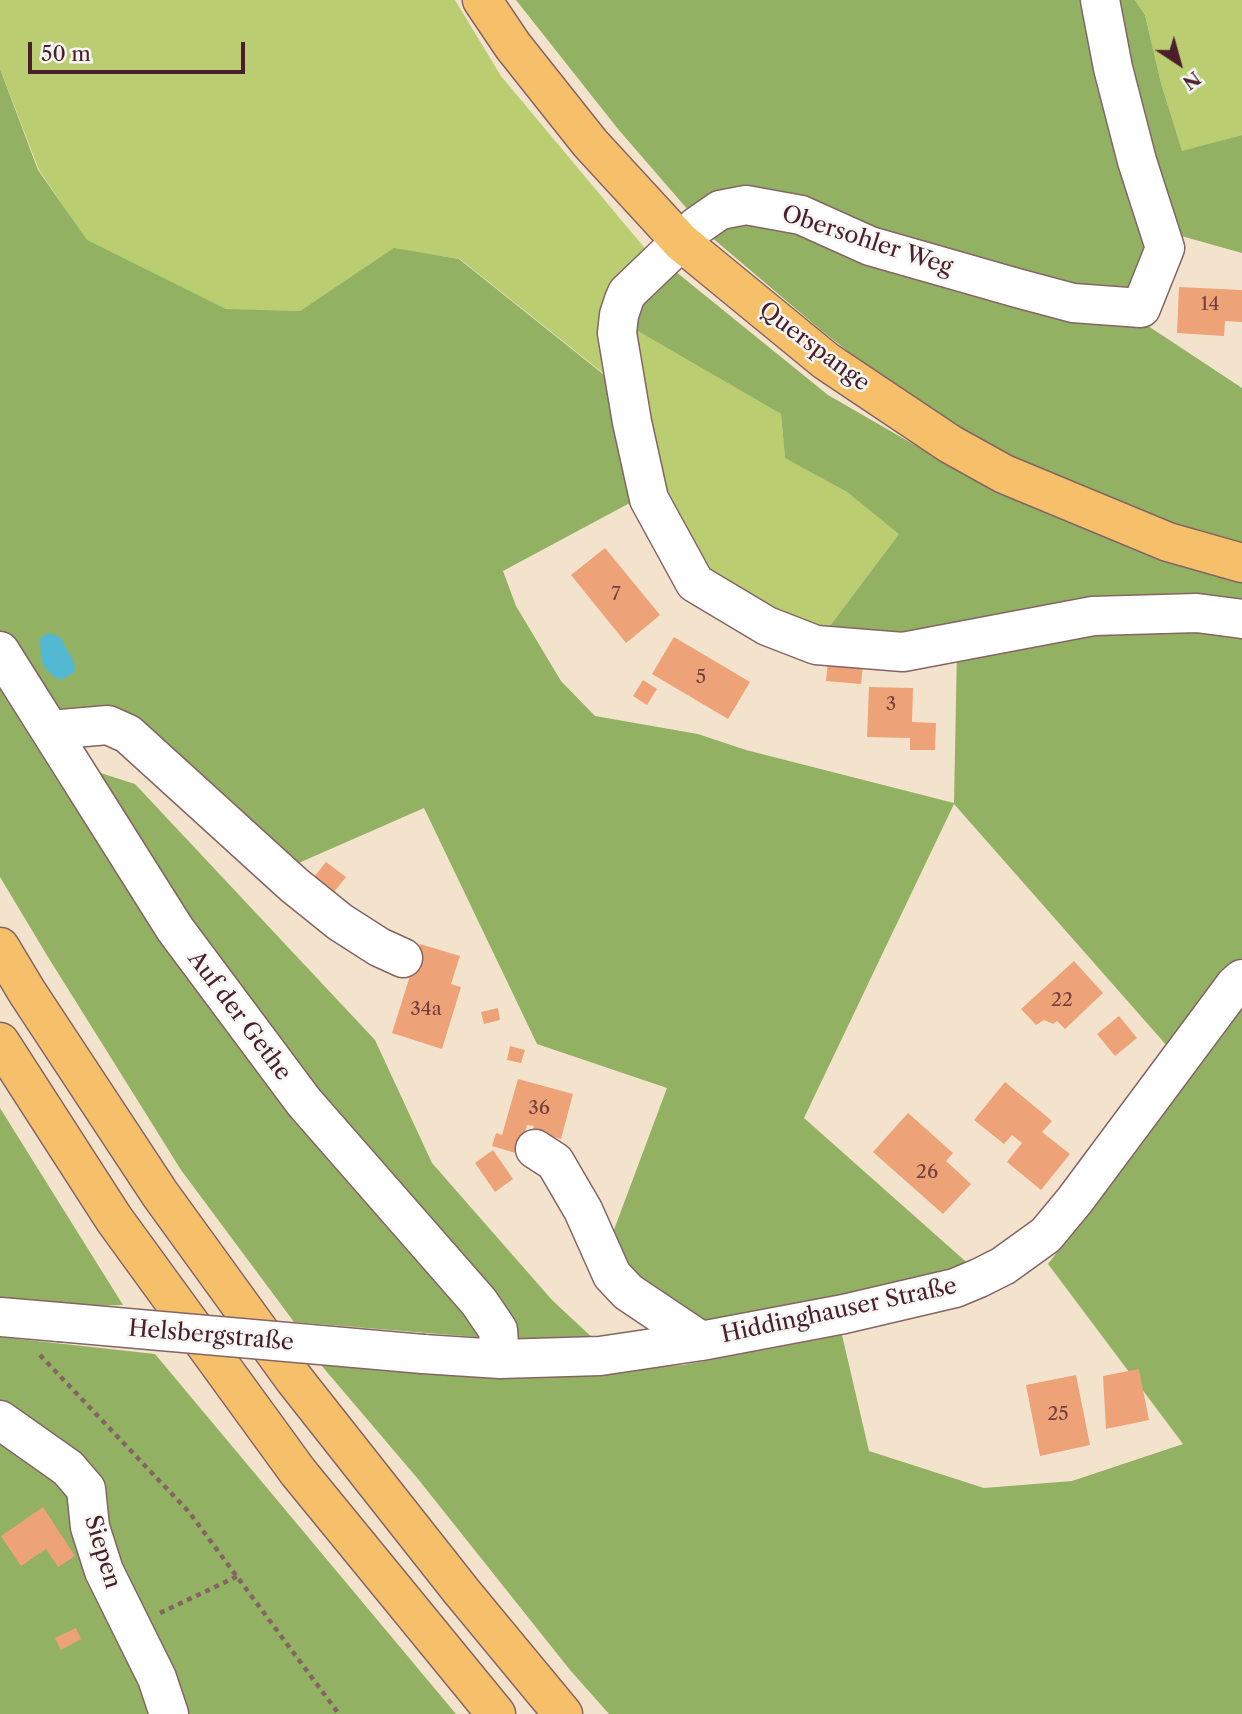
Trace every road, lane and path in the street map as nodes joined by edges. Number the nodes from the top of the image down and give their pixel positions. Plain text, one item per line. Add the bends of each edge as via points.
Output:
1 (482, 0) edge
2 (1100, 0) edge
3 (681, 242) junction
4 (1242, 563) edge
5 (1242, 619) edge
6 (0, 651) edge
7 (50, 730) junction
8 (0, 947) edge
9 (403, 958) dead end
10 (1242, 979) edge
11 (0, 1042) edge
12 (535, 1149) dead end
13 (6, 1317) edge
14 (701, 1341) junction
15 (423, 1354) joint
16 (500, 1359) junction
17 (0, 1420) edge
18 (238, 1576) junction
19 (132, 1626) junction
20 (169, 1714) edge
21 (339, 1714) edge
22 (496, 1714) edge
23 (563, 1714) edge

1 - 3 main road, Querspange via 590,143
2 - 3 street, Obersohler Weg via 1137,162 1165,248 1141,308 1073,303 870,246 801,215 746,205 720,210
3 - 4 main road, Querspange via 826,361 950,444 1004,474 1168,542
3 - 5 street, Obersohler Weg via 627,293 617,333 649,499 695,583 766,626 816,645 903,652 1093,616 1197,613
6 - 7 street, Auf der Gethe
7 - 9 street via 108,724 128,734 294,885 340,922
7 - 16 street, Auf der Gethe via 174,929 303,1102 479,1302 498,1330
8 - 23 main road via 160,1194 294,1379
10 - 14 street, Hiddinghauser Straße via 1046,1235 1003,1266 943,1291
11 - 22 main road via 114,1219 298,1472
12 - 14 street via 555,1162 612,1275 628,1293
13 - 15 street, Helsbergstraße, bridge
13 - 18 path via 189,1512
14 - 16 street, Hiddinghauser Straße via 600,1356
15 - 16 street, Hiddinghauser Straße
17 - 19 street, Siepen via 68,1468 86,1489 90,1527 104,1571
18 - 19 path
18 - 21 path
19 - 20 street, Siepen via 158,1678

